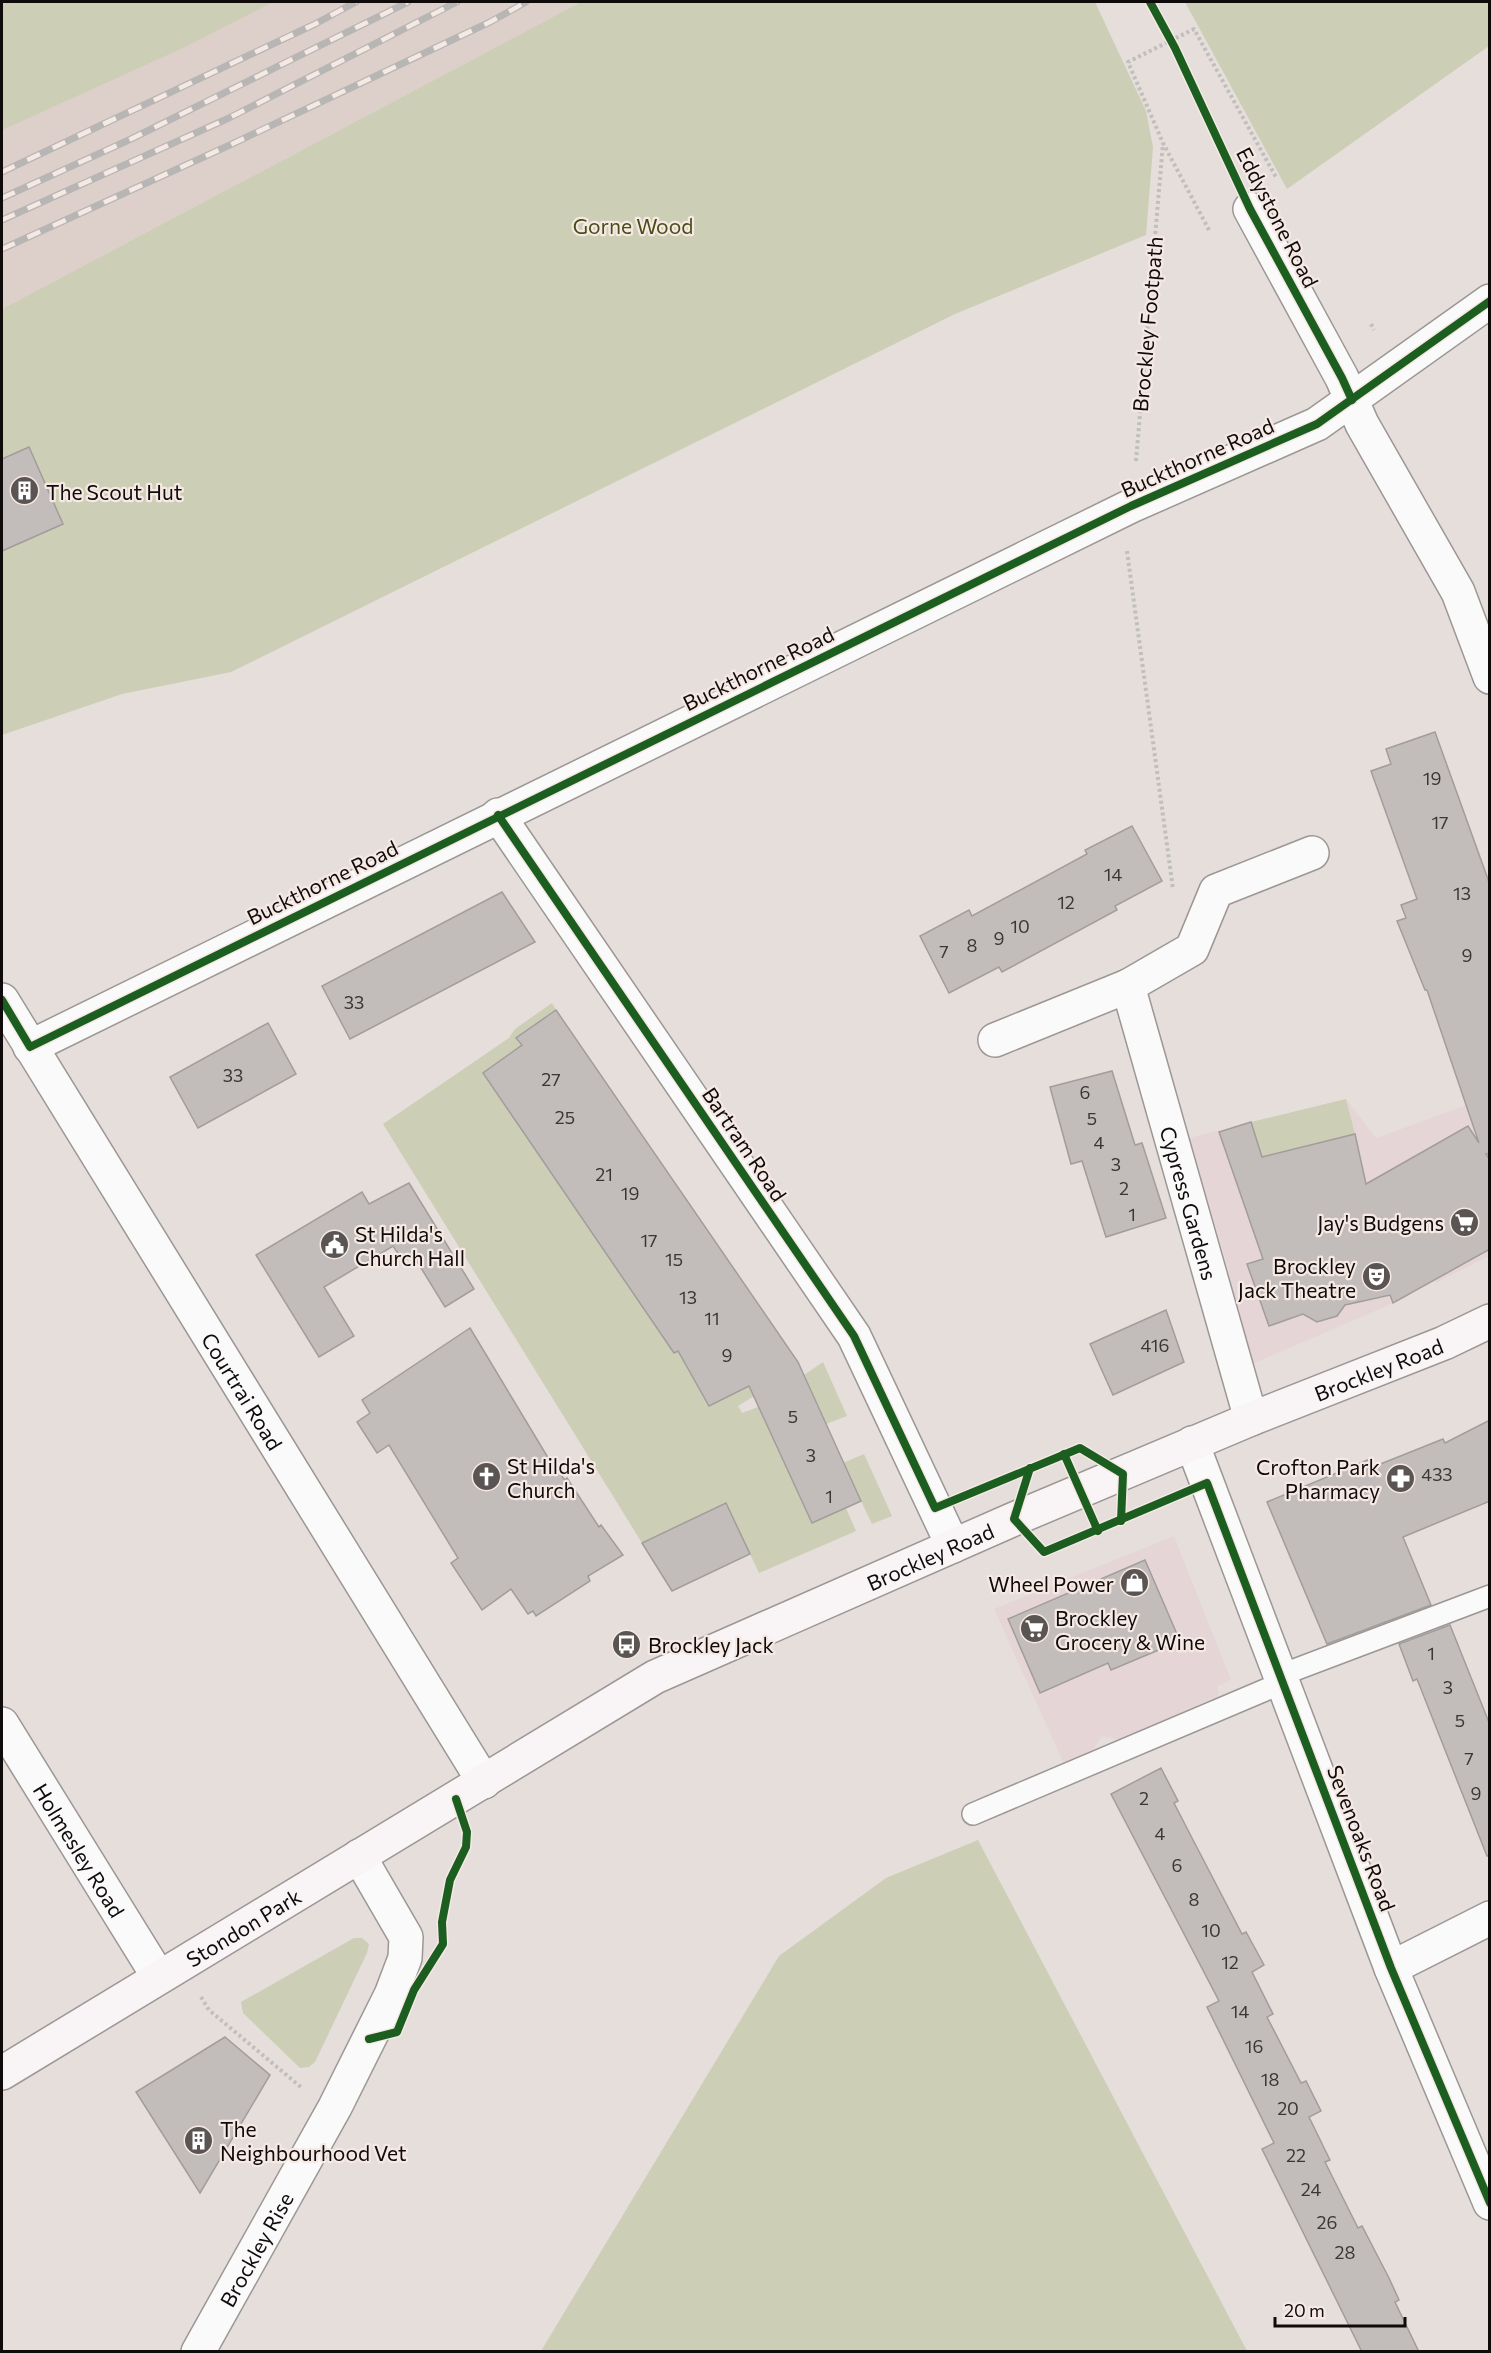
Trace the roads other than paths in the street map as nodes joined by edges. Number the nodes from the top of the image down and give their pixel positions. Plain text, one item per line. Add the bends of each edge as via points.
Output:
1 (1250, 208) dead end
2 (1490, 302) edge
3 (1352, 400) junction
4 (1490, 677) edge
5 (498, 815) junction
6 (1312, 853) dead end
7 (1128, 986) junction
8 (2, 1000) edge
9 (995, 1040) dead end
10 (30, 1047) junction
11 (1490, 1321) edge
12 (1251, 1419) junction
13 (1192, 1443) junction
14 (953, 1546) junction
15 (1490, 1596) edge
16 (1282, 1678) junction
17 (2, 1724) edge
18 (484, 1782) junction
19 (973, 1814) dead end
20 (359, 1856) junction
21 (1490, 1918) edge
22 (1391, 1968) junction
23 (170, 1970) junction
24 (2, 2073) edge
25 (1490, 2203) edge
26 (198, 2352) edge

1 - 3 street, Eddystone Road
2 - 3 street, Buckthorne Road
3 - 4 street, Eddystone Road via 1458,592
3 - 5 street, Buckthorne Road via 1317,424 1131,506
5 - 10 street, Buckthorne Road
5 - 14 street, Bartram Road via 854,1336
6 - 7 street via 1216,891 1192,949
7 - 9 street
7 - 12 street, Cypress Gardens
8 - 10 street, Courtrai Road
10 - 18 street, Courtrai Road
11 - 12 main road, Brockley Road
12 - 13 main road, Brockley Road
13 - 14 main road, Brockley Road
13 - 16 street, Sevenoaks Road
14 - 18 main road, Brockley Road via 656,1677
15 - 16 lane
16 - 19 lane
16 - 22 street, Sevenoaks Road
17 - 23 street, Holmesley Road
18 - 20 main road, Stondon Park
20 - 23 main road, Stondon Park
20 - 26 street, Brockley Rise via 406,1937 405,1958 391,1995 335,2107
21 - 22 street
22 - 25 street, Sevenoaks Road
23 - 24 main road, Stondon Park

